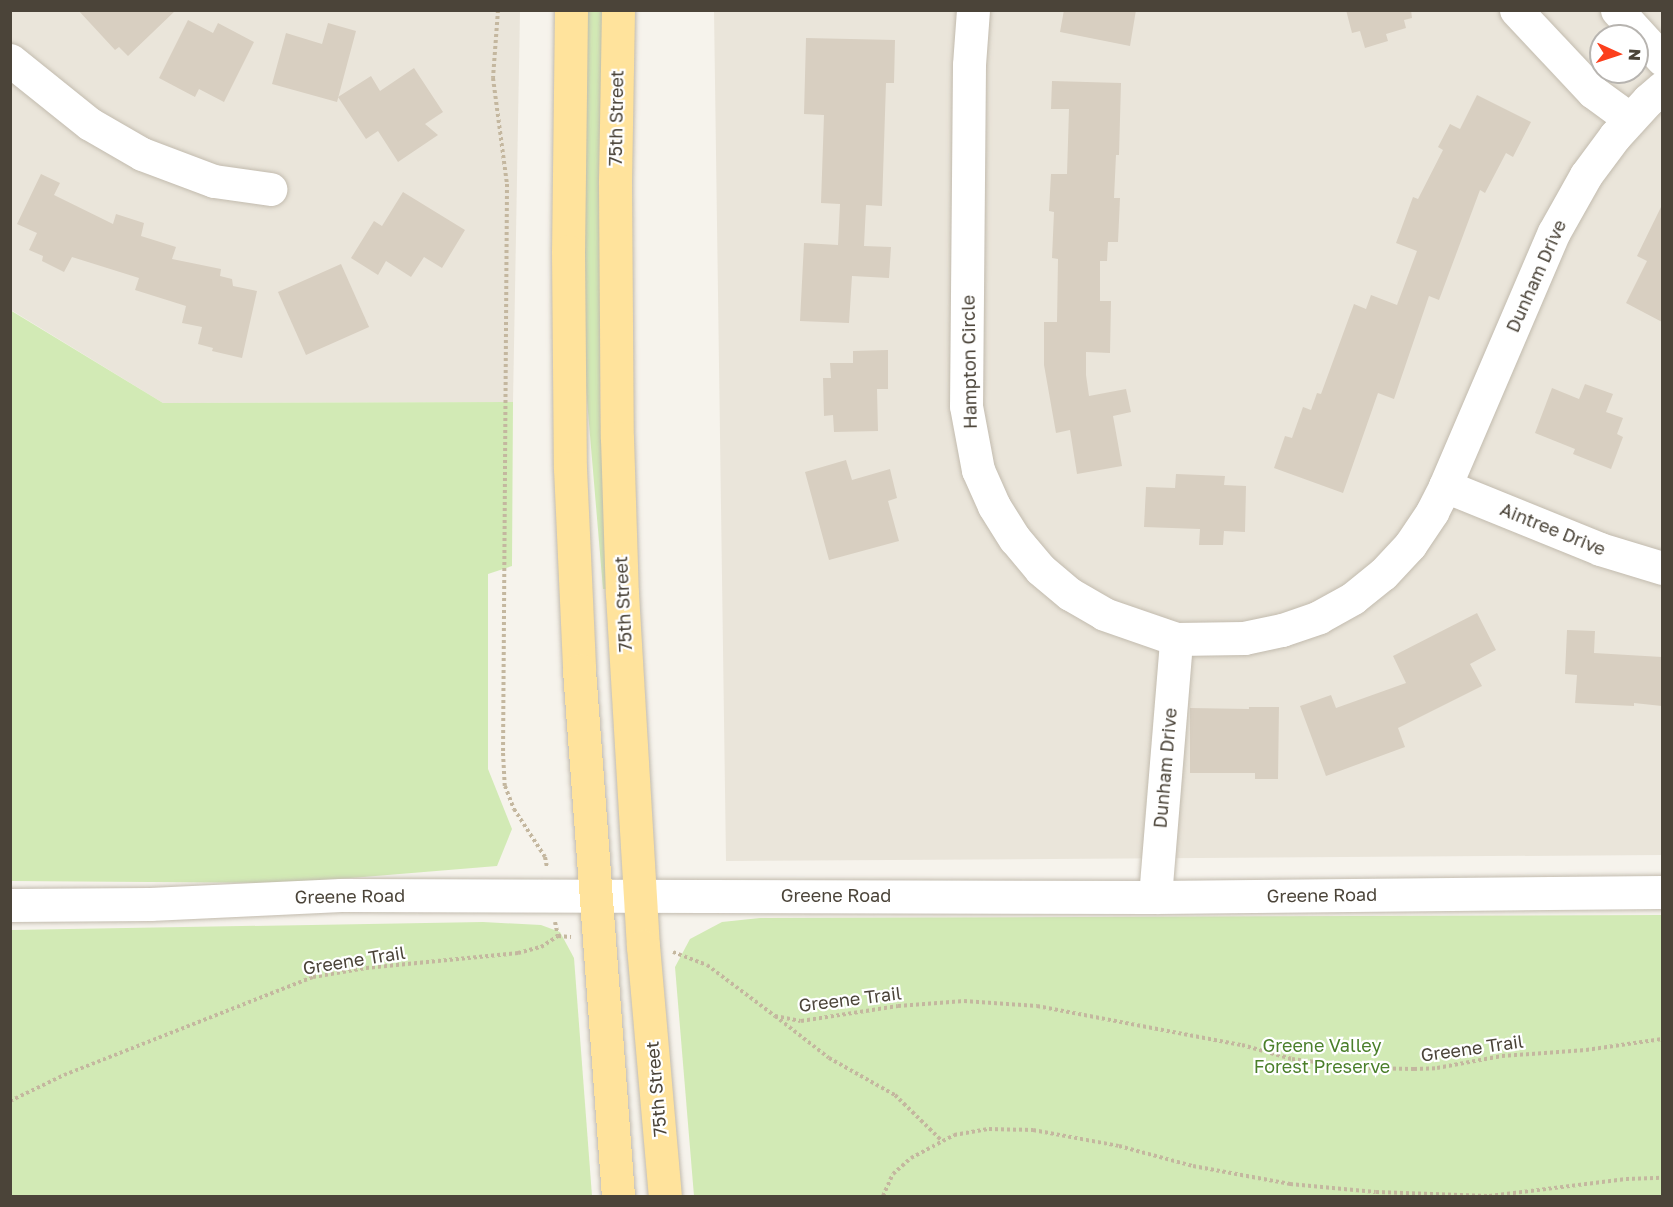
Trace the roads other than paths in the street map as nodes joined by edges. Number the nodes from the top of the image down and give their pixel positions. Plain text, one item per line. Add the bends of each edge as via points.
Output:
1 (572, 10) edge
2 (618, 10) edge
3 (973, 10) edge
4 (1516, 10) edge
5 (1617, 10) edge
6 (1662, 59) edge
7 (10, 60) edge
8 (1662, 88) edge
9 (1630, 119) junction
10 (270, 189) dead end
11 (1445, 486) junction
12 (1662, 568) edge
13 (1176, 639) junction
14 (1662, 892) edge
15 (594, 894) junction
16 (640, 894) junction
17 (1155, 897) junction
18 (10, 905) edge
19 (618, 1197) edge
20 (665, 1197) edge

1 - 15 main road via 570,468
2 - 16 main road, 75th Street via 617,438
3 - 13 street, Hampton Circle via 969,65 966,406 978,470 1015,539 1070,594 1104,614
4 - 9 street via 1593,92
5 - 6 street
7 - 10 street via 90,123 142,154 214,181
8 - 9 street, Dunham Drive
9 - 11 street, Dunham Drive via 1586,175 1554,232
11 - 12 street, Aintree Drive via 1600,549
11 - 13 street, Hampton Circle via 1410,545 1353,598 1319,617 1282,630 1244,638
13 - 17 street, Dunham Drive
14 - 17 street, Greene Road
15 - 16 street, Greene Road
15 - 18 street, Greene Road via 341,895 150,904
15 - 19 main road
16 - 17 street, Greene Road
16 - 20 main road, 75th Street

